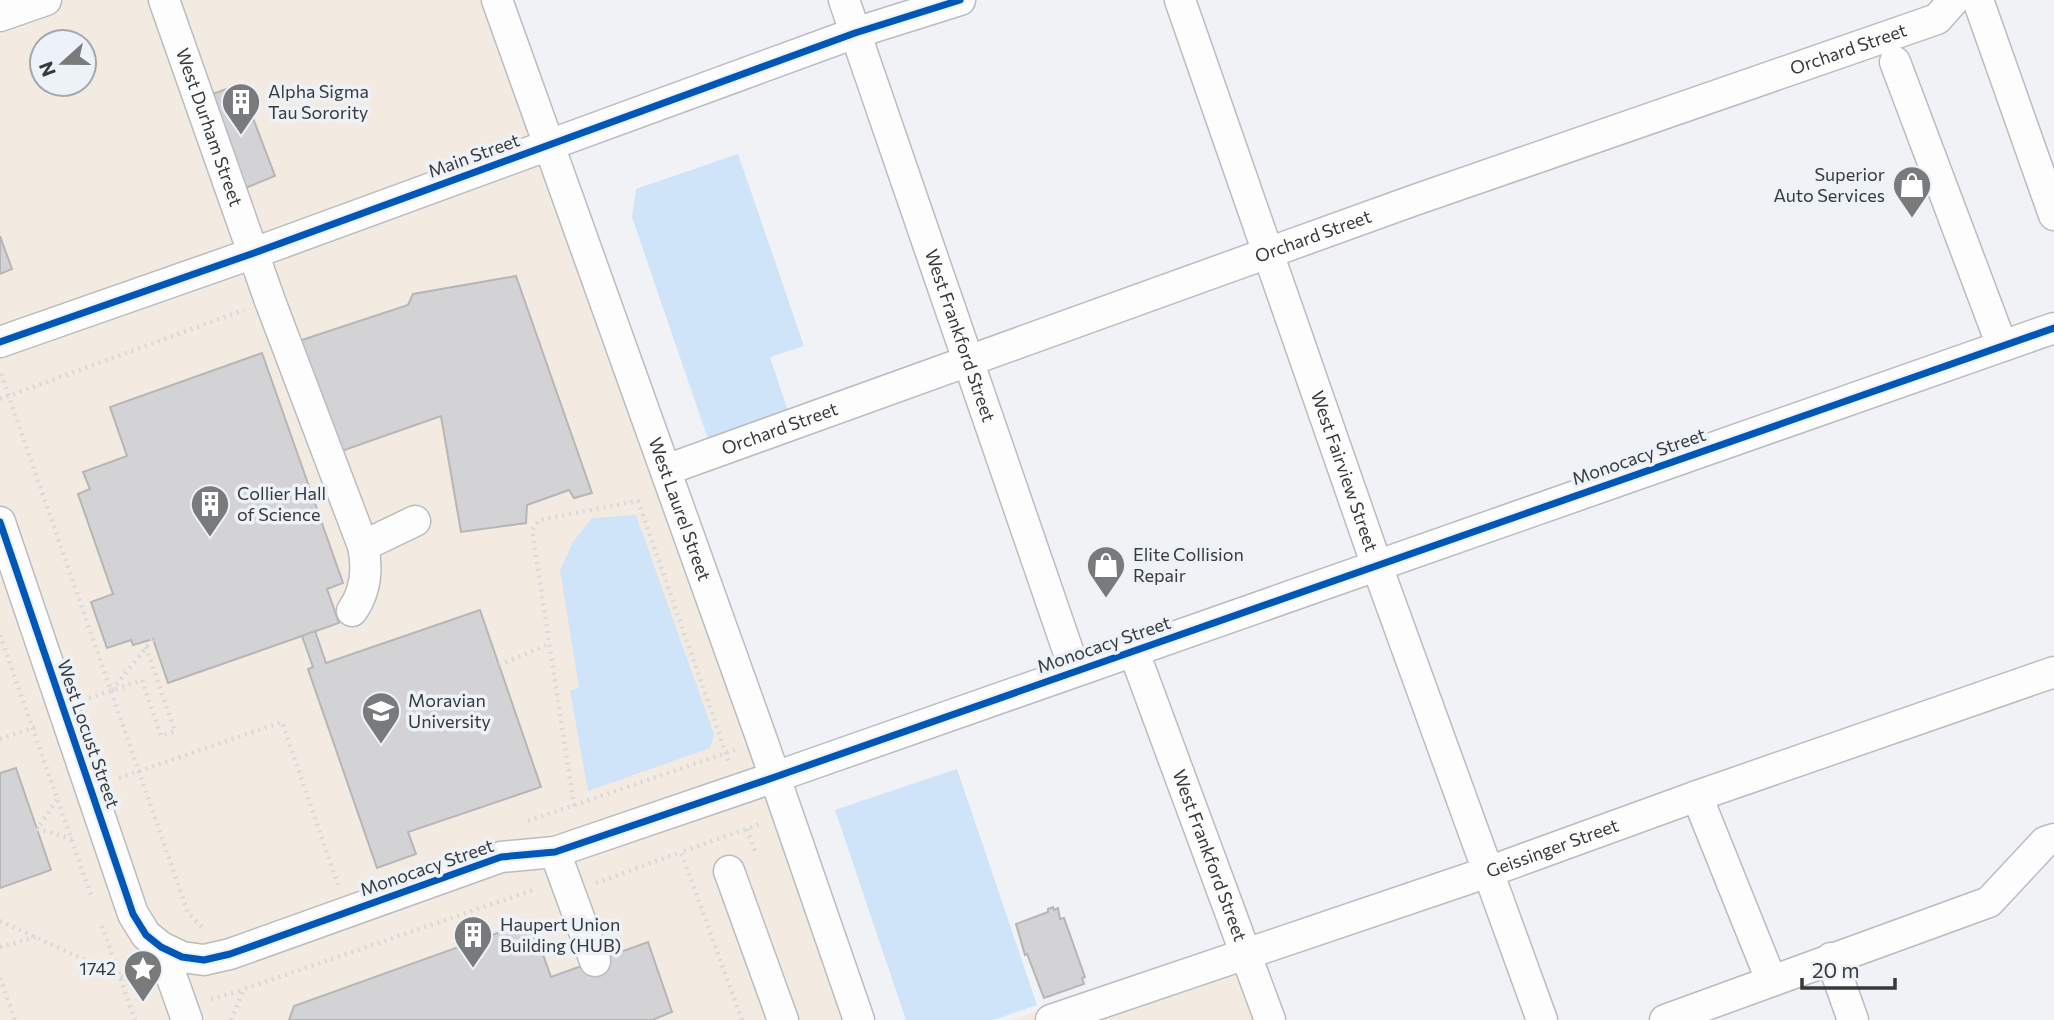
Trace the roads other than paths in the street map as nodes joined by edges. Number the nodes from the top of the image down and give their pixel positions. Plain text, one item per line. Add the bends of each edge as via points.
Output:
1 (46, 0) edge
2 (164, 0) edge
3 (498, 0) edge
4 (844, 0) edge
5 (960, 0) edge
6 (1180, 0) edge
7 (1954, 0) edge
8 (1978, 0) edge
9 (0, 16) edge
10 (855, 33) junction
11 (1895, 62) dead end
12 (550, 145) junction
13 (2054, 215) edge
14 (254, 253) junction
15 (1269, 254) junction
16 (2054, 328) edge
17 (0, 342) edge
18 (2002, 346) junction
19 (968, 363) junction
20 (666, 470) junction
21 (415, 521) dead end
22 (0, 522) edge
23 (363, 546) junction
24 (1377, 566) junction
25 (352, 611) dead end
26 (1134, 652) junction
27 (1075, 671) junction
28 (2054, 672) edge
29 (775, 777) junction
30 (1697, 796) junction
31 (2054, 839) edge
32 (555, 852) junction
33 (729, 871) dead end
34 (1488, 872) junction
35 (161, 947) junction
36 (1247, 954) junction
37 (1831, 958) junction
38 (595, 961) dead end
39 (1771, 980) junction
40 (185, 1014) edge
41 (783, 1020) edge
42 (859, 1020) edge
43 (1051, 1020) edge
44 (1270, 1020) edge
45 (1542, 1020) edge
46 (1665, 1020) edge
47 (1853, 1020) edge

1 - 9 street
2 - 14 street, West Durham Street
3 - 12 street, West Laurel Street
4 - 10 street, West Frankford Street
5 - 10 street, Main Street
6 - 15 street, West Fairview Street
7 - 15 street, Orchard Street via 1937,19
8 - 13 street
10 - 12 street, Main Street
10 - 19 street, West Frankford Street
11 - 18 street
12 - 14 street, Main Street
12 - 20 street, West Laurel Street
14 - 17 street, Main Street
14 - 23 street, West Durham Street
15 - 19 street, Orchard Street
15 - 24 street, West Fairview Street
16 - 18 street, Monocacy Street
18 - 24 street, Monocacy Street
19 - 20 street, Orchard Street
19 - 27 street, West Frankford Street
20 - 29 street, West Laurel Street
21 - 23 street
22 - 35 street, West Locust Street via 133,914 146,935
23 - 25 street, West Durham Street via 365,584
24 - 26 street, Monocacy Street
24 - 34 street, West Fairview Street
26 - 27 street, Monocacy Street
26 - 36 street, West Frankford Street
27 - 29 street, Monocacy Street
28 - 30 street, Geissinger Street
29 - 32 street, Monocacy Street
29 - 42 street, West Laurel Street
30 - 34 street, Geissinger Street
30 - 39 street
31 - 37 street via 2045,842 1989,902
32 - 35 street, Monocacy Street via 501,857 204,960
32 - 38 street
33 - 41 street
34 - 36 street, Geissinger Street
34 - 45 street, West Fairview Street
35 - 40 street
36 - 43 street, Geissinger Street
36 - 44 street, West Frankford Street
37 - 39 street
37 - 47 street
39 - 46 street

